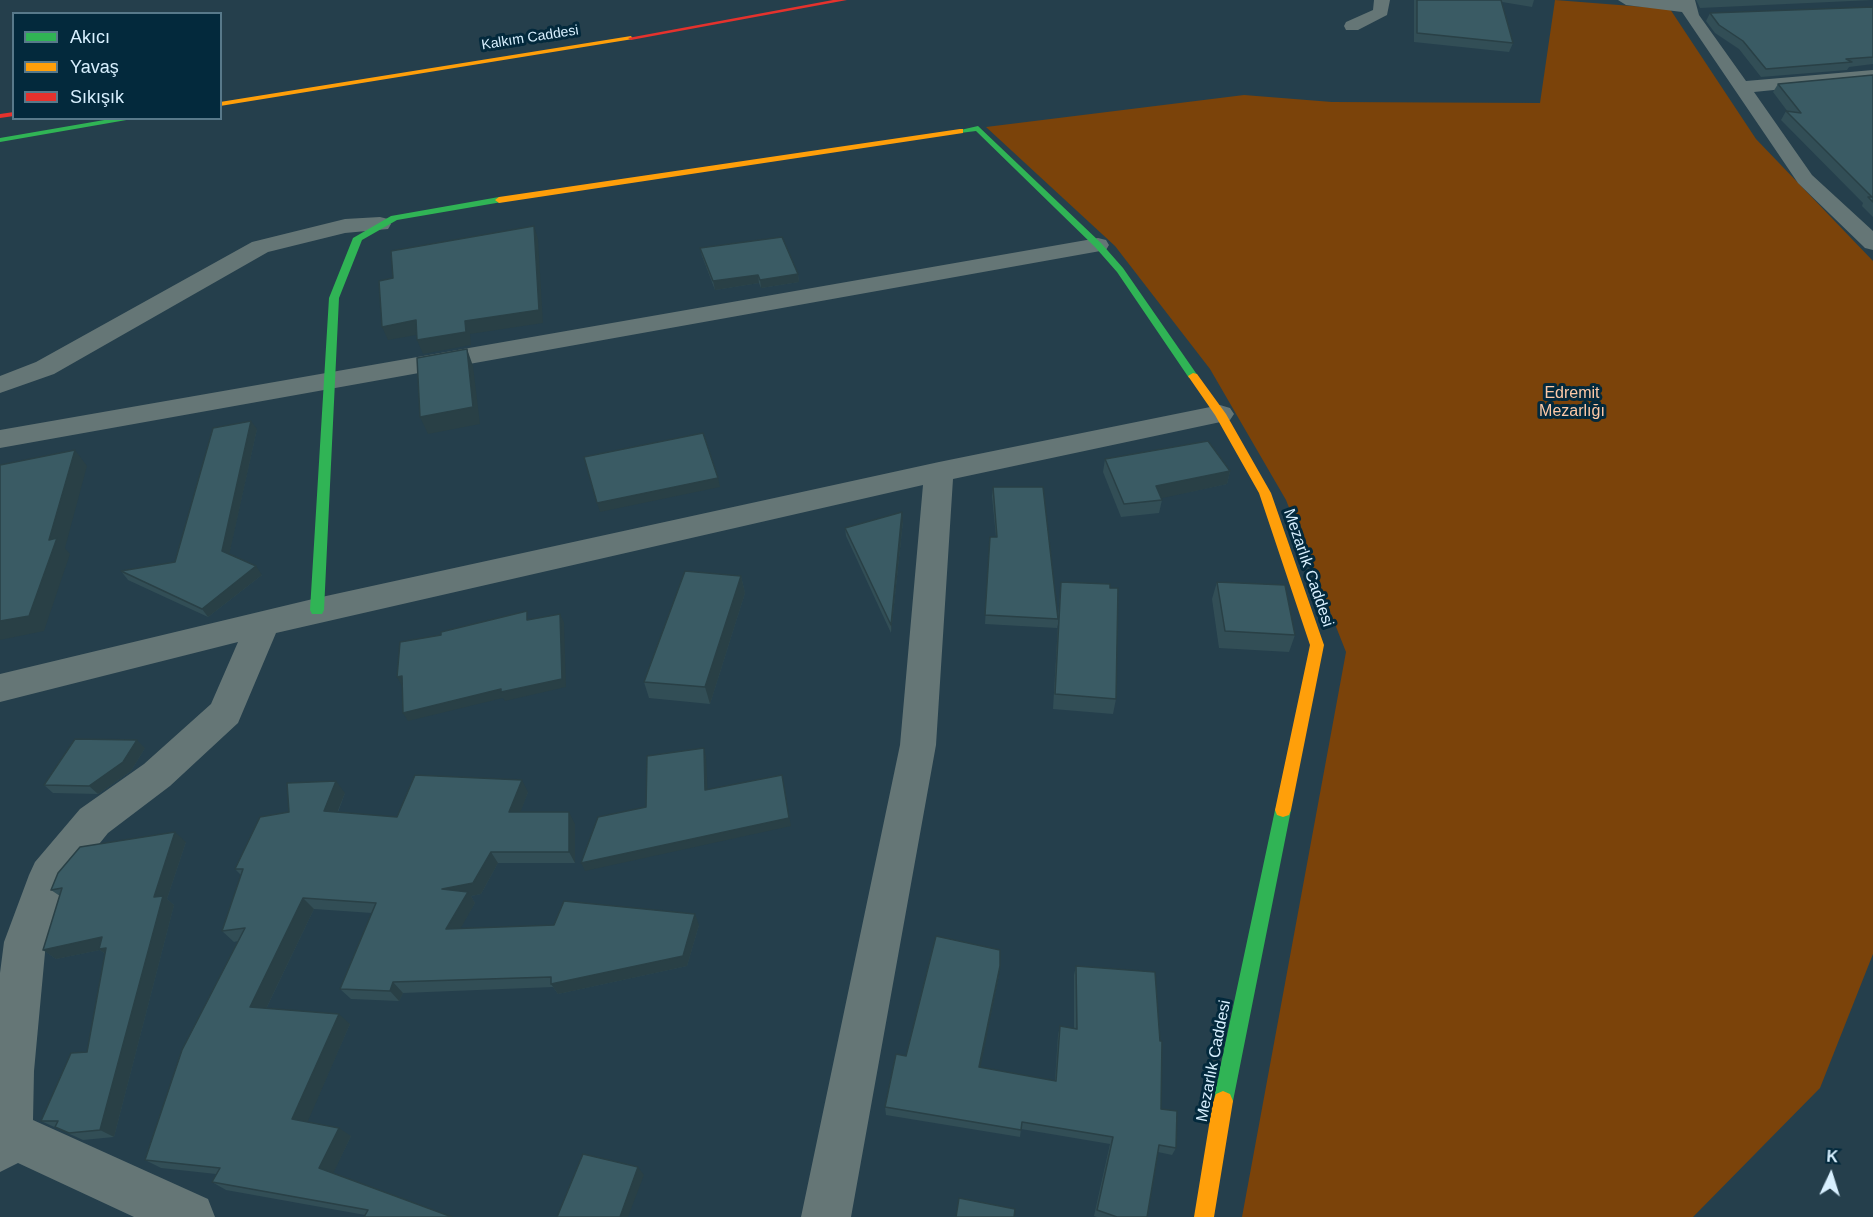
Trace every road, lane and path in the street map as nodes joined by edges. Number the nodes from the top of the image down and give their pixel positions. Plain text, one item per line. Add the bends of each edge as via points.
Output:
1 (844, 0) edge
2 (1382, 0) edge
3 (1626, 0) edge
4 (1689, 7) edge
5 (1714, 14) edge
6 (1352, 26) dead end
7 (1872, 76) edge
8 (1743, 87) junction
9 (222, 104) edge
10 (122, 120) edge
11 (0, 140) edge
12 (1850, 221) junction
13 (1873, 223) edge
14 (380, 224) junction
15 (1873, 243) edge
16 (1098, 245) junction
17 (330, 380) junction
18 (0, 385) edge
19 (1220, 414) junction
20 (0, 439) edge
21 (939, 472) junction
22 (317, 610) junction
23 (263, 623) junction
24 (0, 688) edge
25 (4, 1141) edge
26 (190, 1217) edge
27 (826, 1217) edge
28 (1204, 1217) edge

1 - 9 street, Kalkım Caddesi
2 - 6 street via 1381,12
3 - 4 street
4 - 5 street
4 - 8 street
7 - 8 street
8 - 12 street via 1805,179
10 - 11 street
12 - 13 street
12 - 15 street
14 - 16 street, Mezarlık Caddesi via 419,212 978,128
14 - 17 street via 358,238 334,298
14 - 18 street via 345,226 260,247 45,368
16 - 17 street
16 - 19 street, Mezarlık Caddesi via 1120,270
17 - 20 street
17 - 22 street
19 - 21 street
19 - 28 street, Mezarlık Caddesi via 1265,493 1317,645 1218,1124
21 - 22 street
21 - 27 street via 918,745
22 - 23 street
23 - 24 street
23 - 25 street via 225,713 157,775 94,821 49,875 25,942
25 - 26 street

